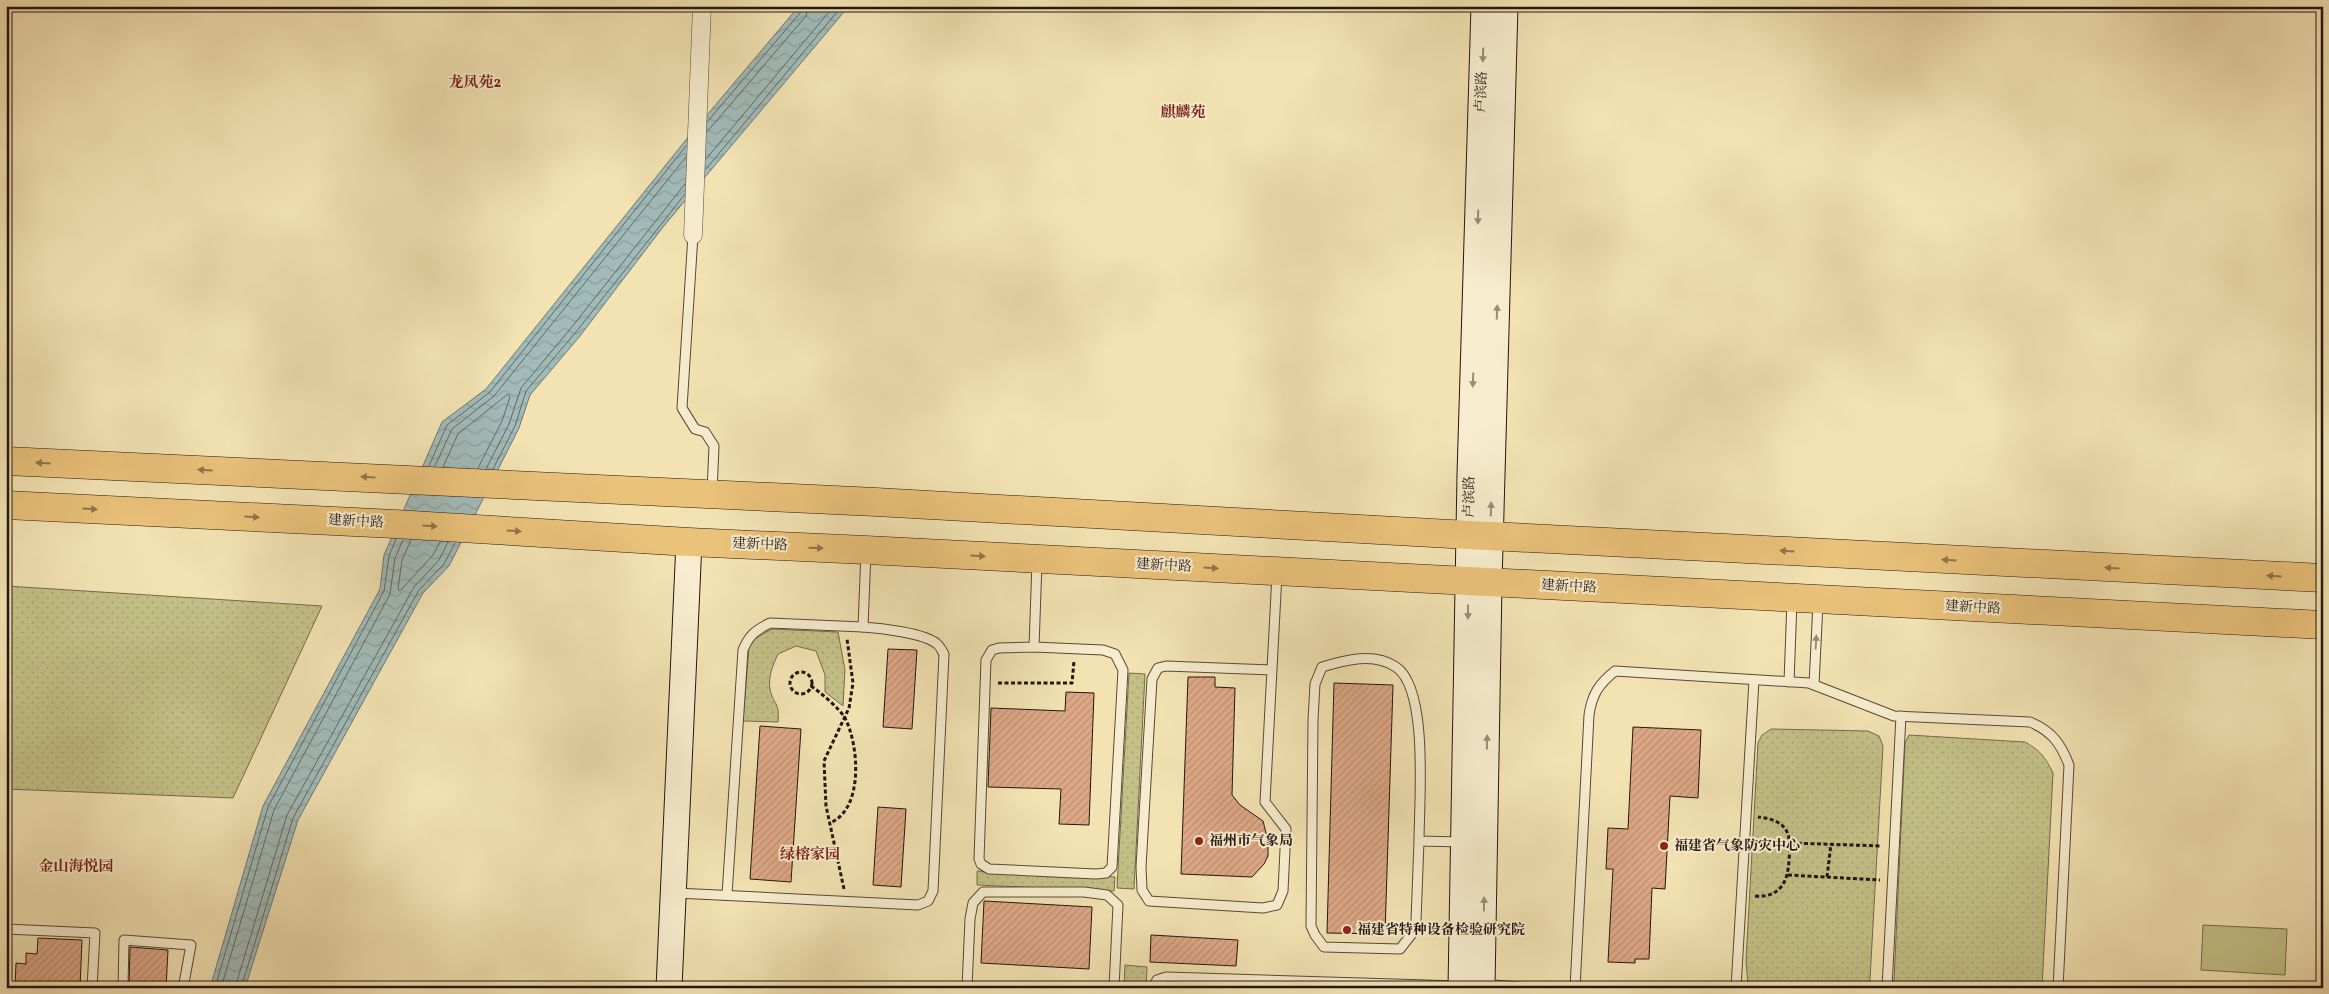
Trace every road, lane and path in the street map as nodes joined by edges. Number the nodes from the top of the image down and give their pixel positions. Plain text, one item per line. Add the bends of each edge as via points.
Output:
1 (702, 6) edge
2 (1484, 6) edge
3 (1506, 6) edge
4 (693, 235) joint
5 (6, 461) edge
6 (712, 494) junction
7 (6, 505) edge
8 (1480, 535) junction
9 (689, 542) junction
10 (866, 550) junction
11 (1038, 559) junction
12 (1277, 572) junction
13 (2323, 578) edge
14 (1479, 582) junction
15 (1805, 599) junction
16 (844, 626) junction
17 (2323, 626) edge
18 (863, 628) junction
19 (1034, 647) junction
20 (1074, 649) junction
21 (1272, 670) junction
22 (1754, 680) junction
23 (985, 682) junction
24 (1790, 682) junction
25 (1814, 685) junction
26 (811, 686) junction
27 (1901, 716) junction
28 (844, 717) junction
29 (1746, 817) junction
30 (830, 823) junction
31 (1419, 841) junction
32 (1464, 842) junction
33 (1791, 843) junction
34 (1831, 844) junction
35 (1894, 846) junction
36 (1788, 875) junction
37 (1828, 877) junction
38 (1893, 881) junction
39 (673, 892) junction
40 (727, 895) junction
41 (1742, 896) junction
42 (848, 901) junction
43 (6, 929) edge
44 (184, 983) dead end
45 (1237, 983) edge
46 (1418, 986) edge
47 (1472, 987) edge
48 (92, 988) edge
49 (122, 988) edge
50 (669, 988) edge
51 (967, 988) edge
52 (1114, 988) edge
53 (1153, 988) edge
54 (1531, 988) edge
55 (1574, 988) edge
56 (1736, 988) edge
57 (1887, 988) edge
58 (2058, 988) edge

1 - 4 street
2 -> 8 main road, 卢滨路
8 -> 3 main road
4 - 6 lane via 682,408 695,429 705,432 714,446
6 -> 5 main road
6 - 8 main road
7 -> 9 main road, 建新中路
13 -> 8 main road
8 - 14 main road, 卢滨路
9 -> 10 main road, 建新中路
9 - 39 main road
10 -> 11 main road, 建新中路
10 - 18 lane
11 -> 12 main road, 建新中路
11 - 19 lane
12 - 14 main road, 建新中路
12 - 21 lane
14 - 15 main road, 建新中路
14 -> 32 main road, 卢滨路
47 -> 14 main road
15 - 17 main road, 建新中路
15 - 24 lane
25 -> 15 lane
16 - 18 lane
16 - 28 path via 853,683 849,708
16 - 40 lane via 770,623 749,637 743,650
18 - 42 lane via 884,628 928,639 937,644 944,654 933,892 928,901 918,905
19 - 20 lane
19 - 23 lane via 992,650 986,660
20 - 23 path via 1072,683
20 - 23 lane via 1104,650 1115,654 1123,670 1112,867 1106,873 988,869 981,864
21 - 21 lane via 1166,666 1158,668 1152,679 1141,867 1142,890 1149,901 1263,908 1277,905 1283,891 1286,829 1266,802
22 - 24 lane
22 - 29 lane
22 - 55 lane via 1615,671 1601,682 1592,697 1588,715
24 - 25 lane
25 - 27 lane
26 - 26 path via 811,678 806,673 795,674 790,686 798,694 805,693
26 - 28 path
27 - 35 lane
27 - 58 lane via 2030,722 2054,736 2063,749 2069,765
28 - 30 path via 824,761
28 - 30 path via 854,747 856,780 848,808
29 - 33 path via 1761,817 1785,828
29 - 41 lane
30 - 42 path
31 - 31 lane via 1420,734 1409,682 1397,667 1381,660 1344,660 1322,667 1314,684 1311,926 1324,947 1400,949 1411,935 1416,921
31 - 32 lane
32 - 47 main road, 卢滨路
33 - 34 path
33 - 36 path
34 - 35 path
34 - 37 path
35 - 38 lane
36 - 37 path
36 - 41 path via 1784,884 1764,897
37 - 38 path
38 - 57 lane
39 - 40 lane
39 - 50 main road
40 - 42 lane
41 - 56 lane
43 - 48 lane via 95,933
44 - 49 lane via 191,945 124,940
45 - 46 lane
45 - 53 lane via 1166,977 1157,980
46 - 47 lane
47 - 54 lane
51 - 52 lane via 970,918 973,903 983,892 1084,892 1107,895 1118,905

